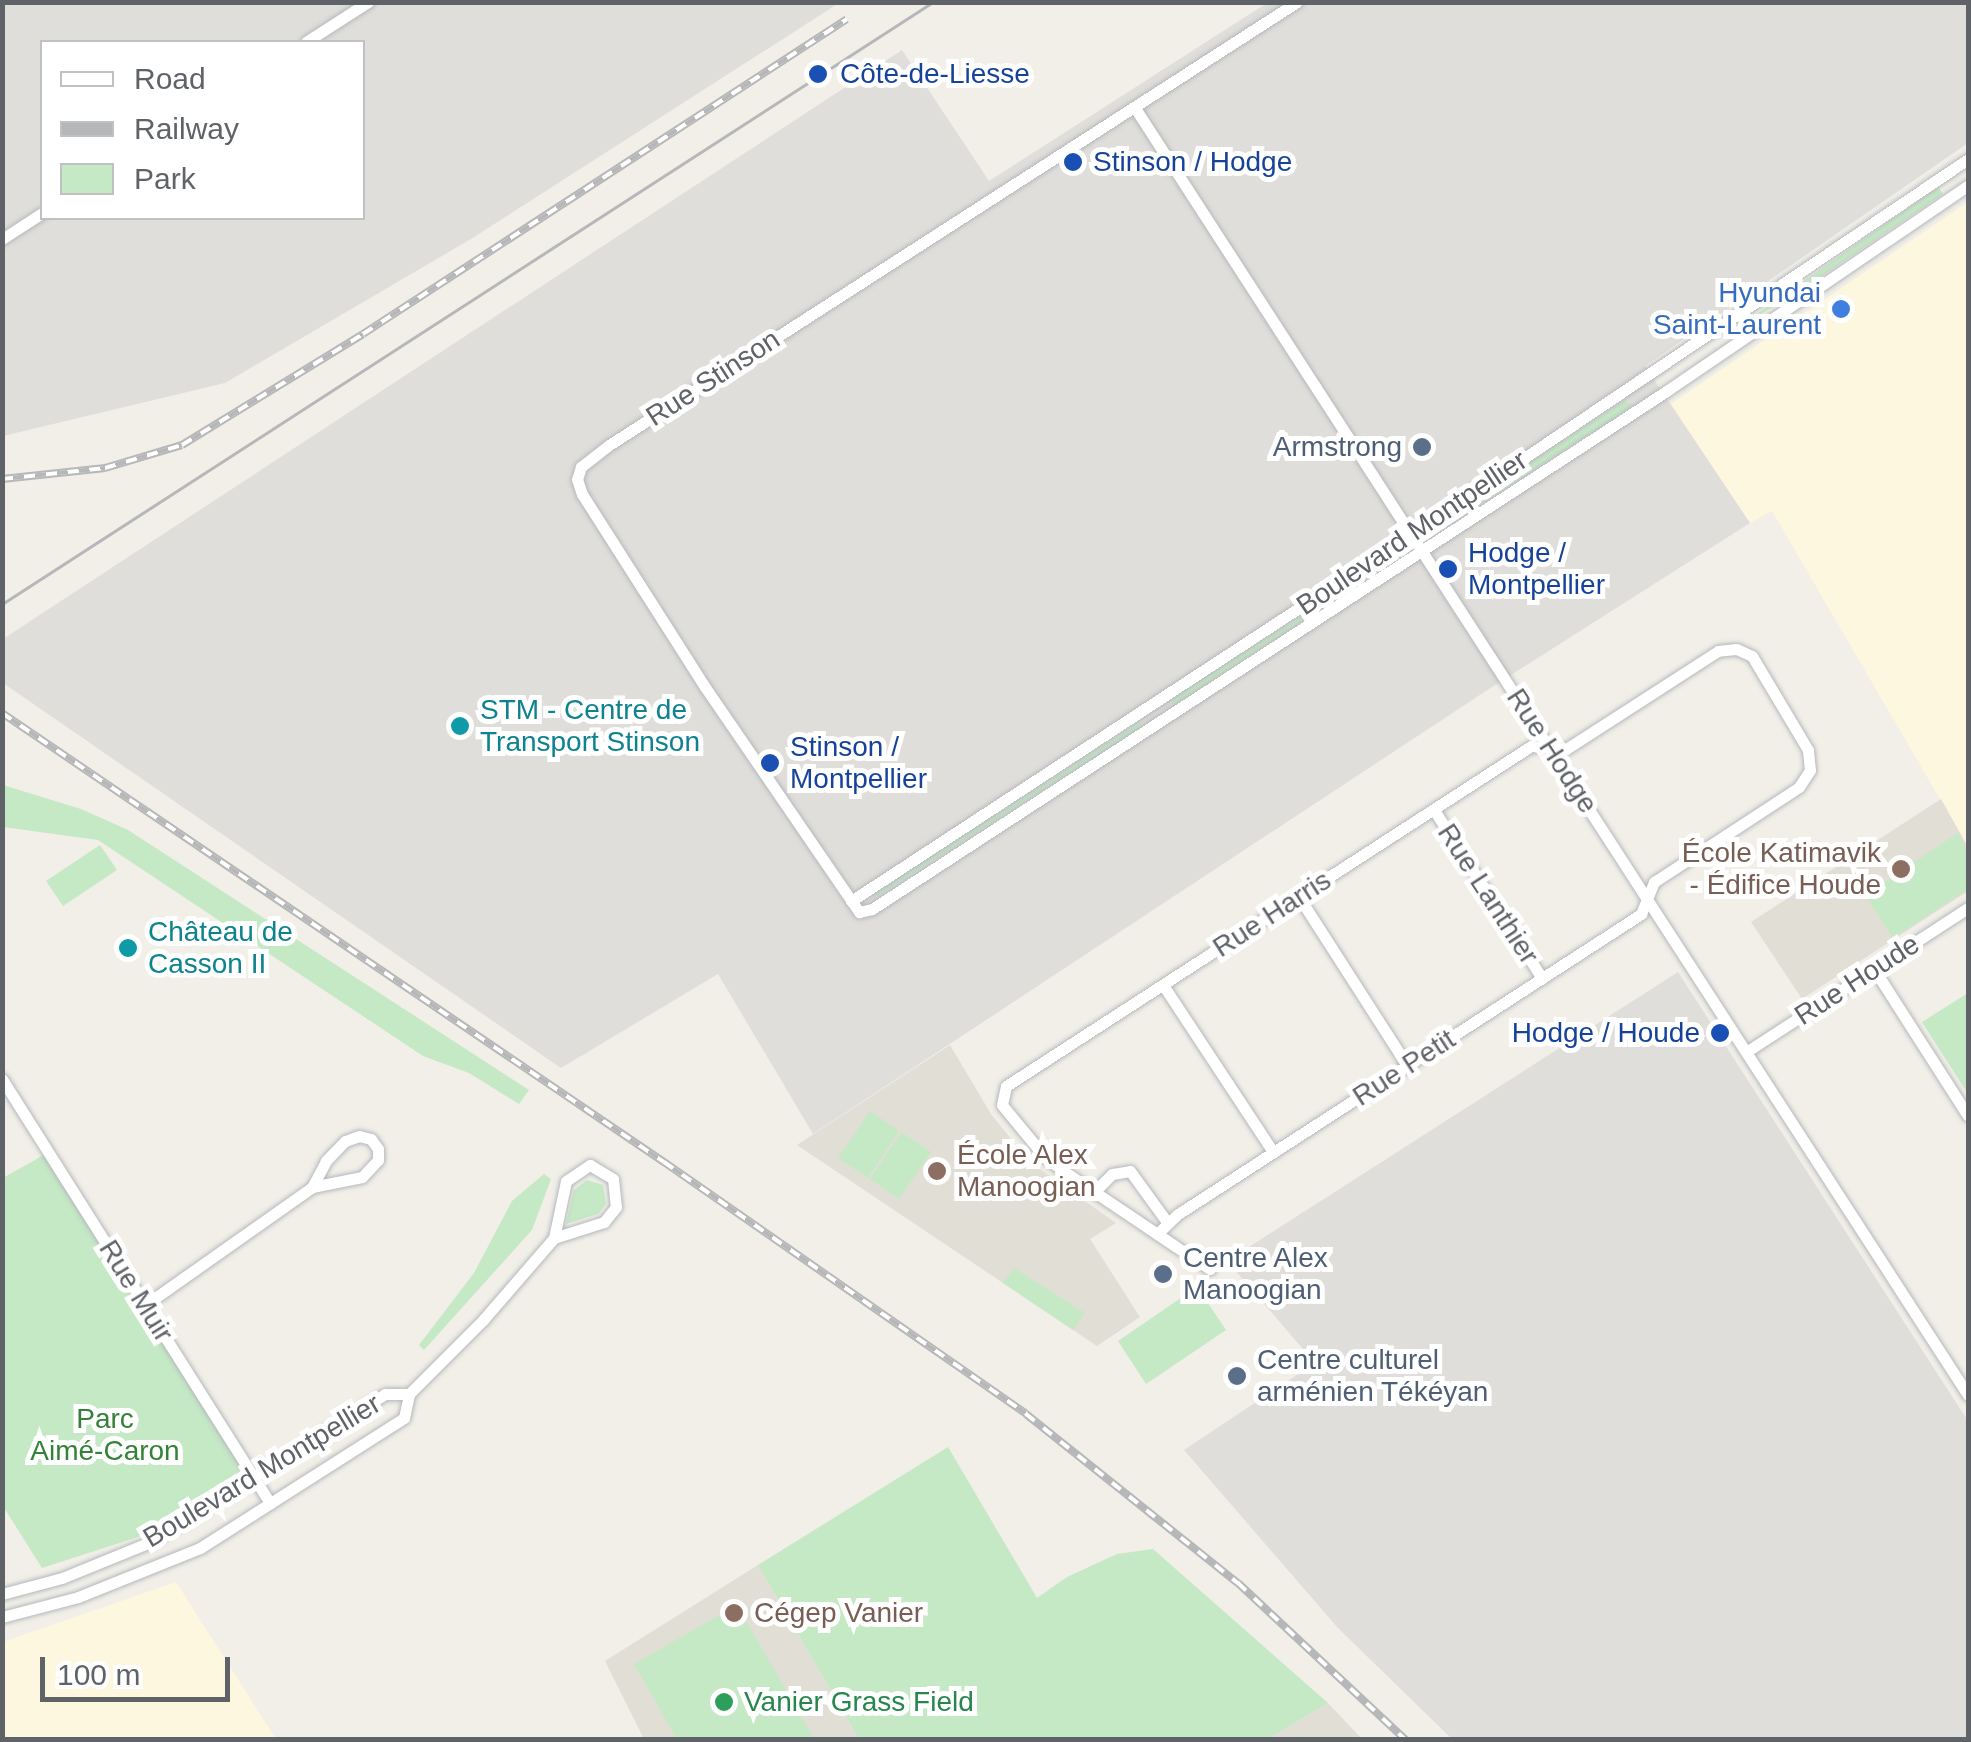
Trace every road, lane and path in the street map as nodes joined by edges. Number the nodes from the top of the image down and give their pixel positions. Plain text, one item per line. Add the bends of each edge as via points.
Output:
1 (368, 2) edge
2 (1297, 2) edge
3 (309, 40) edge
4 (1134, 108) junction
5 (1968, 159) edge
6 (1968, 184) edge
7 (40, 215) edge
8 (2, 239) edge
9 (1411, 533) junction
10 (1421, 549) junction
11 (1550, 747) junction
12 (1434, 810) junction
13 (1299, 897) junction
14 (1647, 899) junction
15 (851, 901) junction
16 (1968, 908) edge
17 (864, 912) joint
18 (1874, 969) junction
19 (1542, 978) junction
20 (1164, 985) junction
21 (1746, 1052) junction
22 (1408, 1065) junction
23 (2, 1079) edge
24 (1968, 1116) edge
25 (1273, 1152) junction
26 (312, 1187) junction
27 (1094, 1192) junction
28 (1167, 1222) junction
29 (1157, 1234) junction
30 (554, 1238) junction
31 (1210, 1270) dead end
32 (146, 1305) junction
33 (409, 1394) junction
34 (1968, 1395) edge
35 (254, 1476) junction
36 (270, 1503) junction
37 (2, 1594) edge
38 (2, 1617) edge

1 - 3 street
2 - 4 street, Rue Stinson
4 - 9 street, Rue Hodge
4 - 15 street, Rue Stinson via 594,454 578,474 580,493
5 - 9 street, Boulevard Montpellier
6 - 10 street, Boulevard Montpellier via 1681,382
7 - 8 street
9 - 10 street, Rue Hodge
9 - 15 street, Boulevard Montpellier
10 - 11 street, Rue Hodge
10 - 17 street, Boulevard Montpellier
11 - 12 street, Rue Harris via 1531,746
11 - 14 street, Rue Hodge
11 - 14 street, Rue Harris via 1566,748 1718,651 1740,650 1758,664 1808,750 1808,775 1654,882
12 - 13 street, Rue Harris
12 - 19 street, Rue Lanthier
13 - 20 street, Rue Harris
13 - 22 street
14 - 19 street, Rue Petit via 1641,914
14 - 21 street, Rue Hodge
15 - 17 street, Rue Stinson
16 - 18 street, Rue Houde
18 - 21 street, Rue Houde
18 - 24 street
19 - 22 street, Rue Petit
20 - 25 street
20 - 27 street, Rue Harris via 1011,1082 1001,1095 1038,1150
21 - 34 street, Rue Hodge
22 - 25 street, Rue Petit
23 - 32 street, Rue Muir
25 - 28 street, Rue Petit
26 - 26 street via 362,1177 378,1160 378,1150 359,1136 345,1141
26 - 32 street
27 - 28 street via 1107,1177 1130,1171
27 - 29 street
28 - 29 street, Rue Petit
29 - 31 street
30 - 30 street, Boulevard Montpellier via 611,1215 617,1188 608,1172 590,1165 570,1176
30 - 33 street, Boulevard Montpellier
32 - 35 street, Rue Muir
33 - 35 street, Boulevard Montpellier via 385,1394
33 - 36 street, Boulevard Montpellier via 404,1418
35 - 36 street, Rue Muir
35 - 37 street, Boulevard Montpellier via 150,1542
36 - 38 street, Boulevard Montpellier via 200,1548 78,1597

